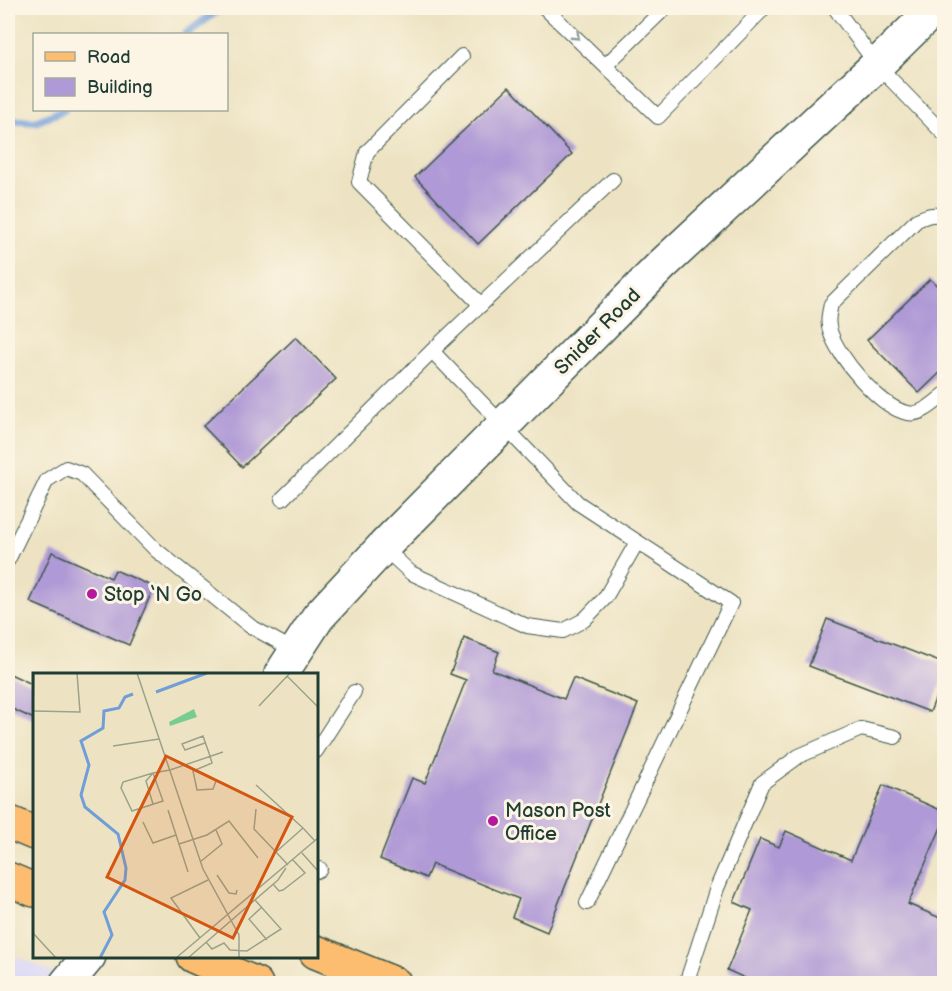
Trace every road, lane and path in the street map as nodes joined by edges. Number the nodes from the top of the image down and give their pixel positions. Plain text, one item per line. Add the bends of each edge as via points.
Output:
1 (545, 8) edge
2 (665, 8) edge
3 (764, 8) edge
4 (835, 8) edge
5 (935, 8) edge
6 (462, 56) dead end
7 (606, 65) junction
8 (877, 65) junction
9 (945, 134) edge
10 (613, 180) dead end
11 (945, 217) edge
12 (481, 305) junction
13 (432, 351) junction
14 (945, 395) edge
15 (505, 424) junction
16 (282, 499) dead end
17 (637, 542) junction
18 (383, 547) junction
19 (8, 560) edge
20 (288, 663) edge
21 (354, 692) dead end
22 (895, 737) dead end
23 (318, 748) edge
24 (8, 822) edge
25 (33, 833) edge
26 (8, 879) edge
27 (33, 890) edge
28 (587, 903) dead end
29 (318, 953) edge
30 (88, 958) edge
31 (195, 958) edge
32 (66, 984) edge
33 (256, 984) edge
34 (395, 984) edge
35 (686, 984) edge

1 -> 7 lane
2 - 7 lane
3 - 7 lane via 658,117
4 - 8 lane
5 - 8 street, Snider Road
6 - 12 lane via 367,152 359,182
8 - 9 lane
8 - 15 street, Snider Road via 662,265
10 - 12 lane
11 - 14 lane via 917,220 831,304 828,320 836,348 885,402 909,414
12 - 13 lane
13 - 15 lane
13 - 16 lane
15 - 17 lane via 578,503
15 - 18 street, Snider Road
17 - 18 lane via 605,598 584,620 563,631 527,626 411,573
17 - 28 lane via 731,603
18 - 20 street, Snider Road via 318,617
19 - 20 lane via 47,480 66,468 81,474 156,550 250,626
21 - 23 lane
22 - 35 lane via 861,729 799,756 762,783 717,888
24 - 25 main road
26 - 27 main road
29 - 34 main road
30 - 32 street
31 - 33 main road

